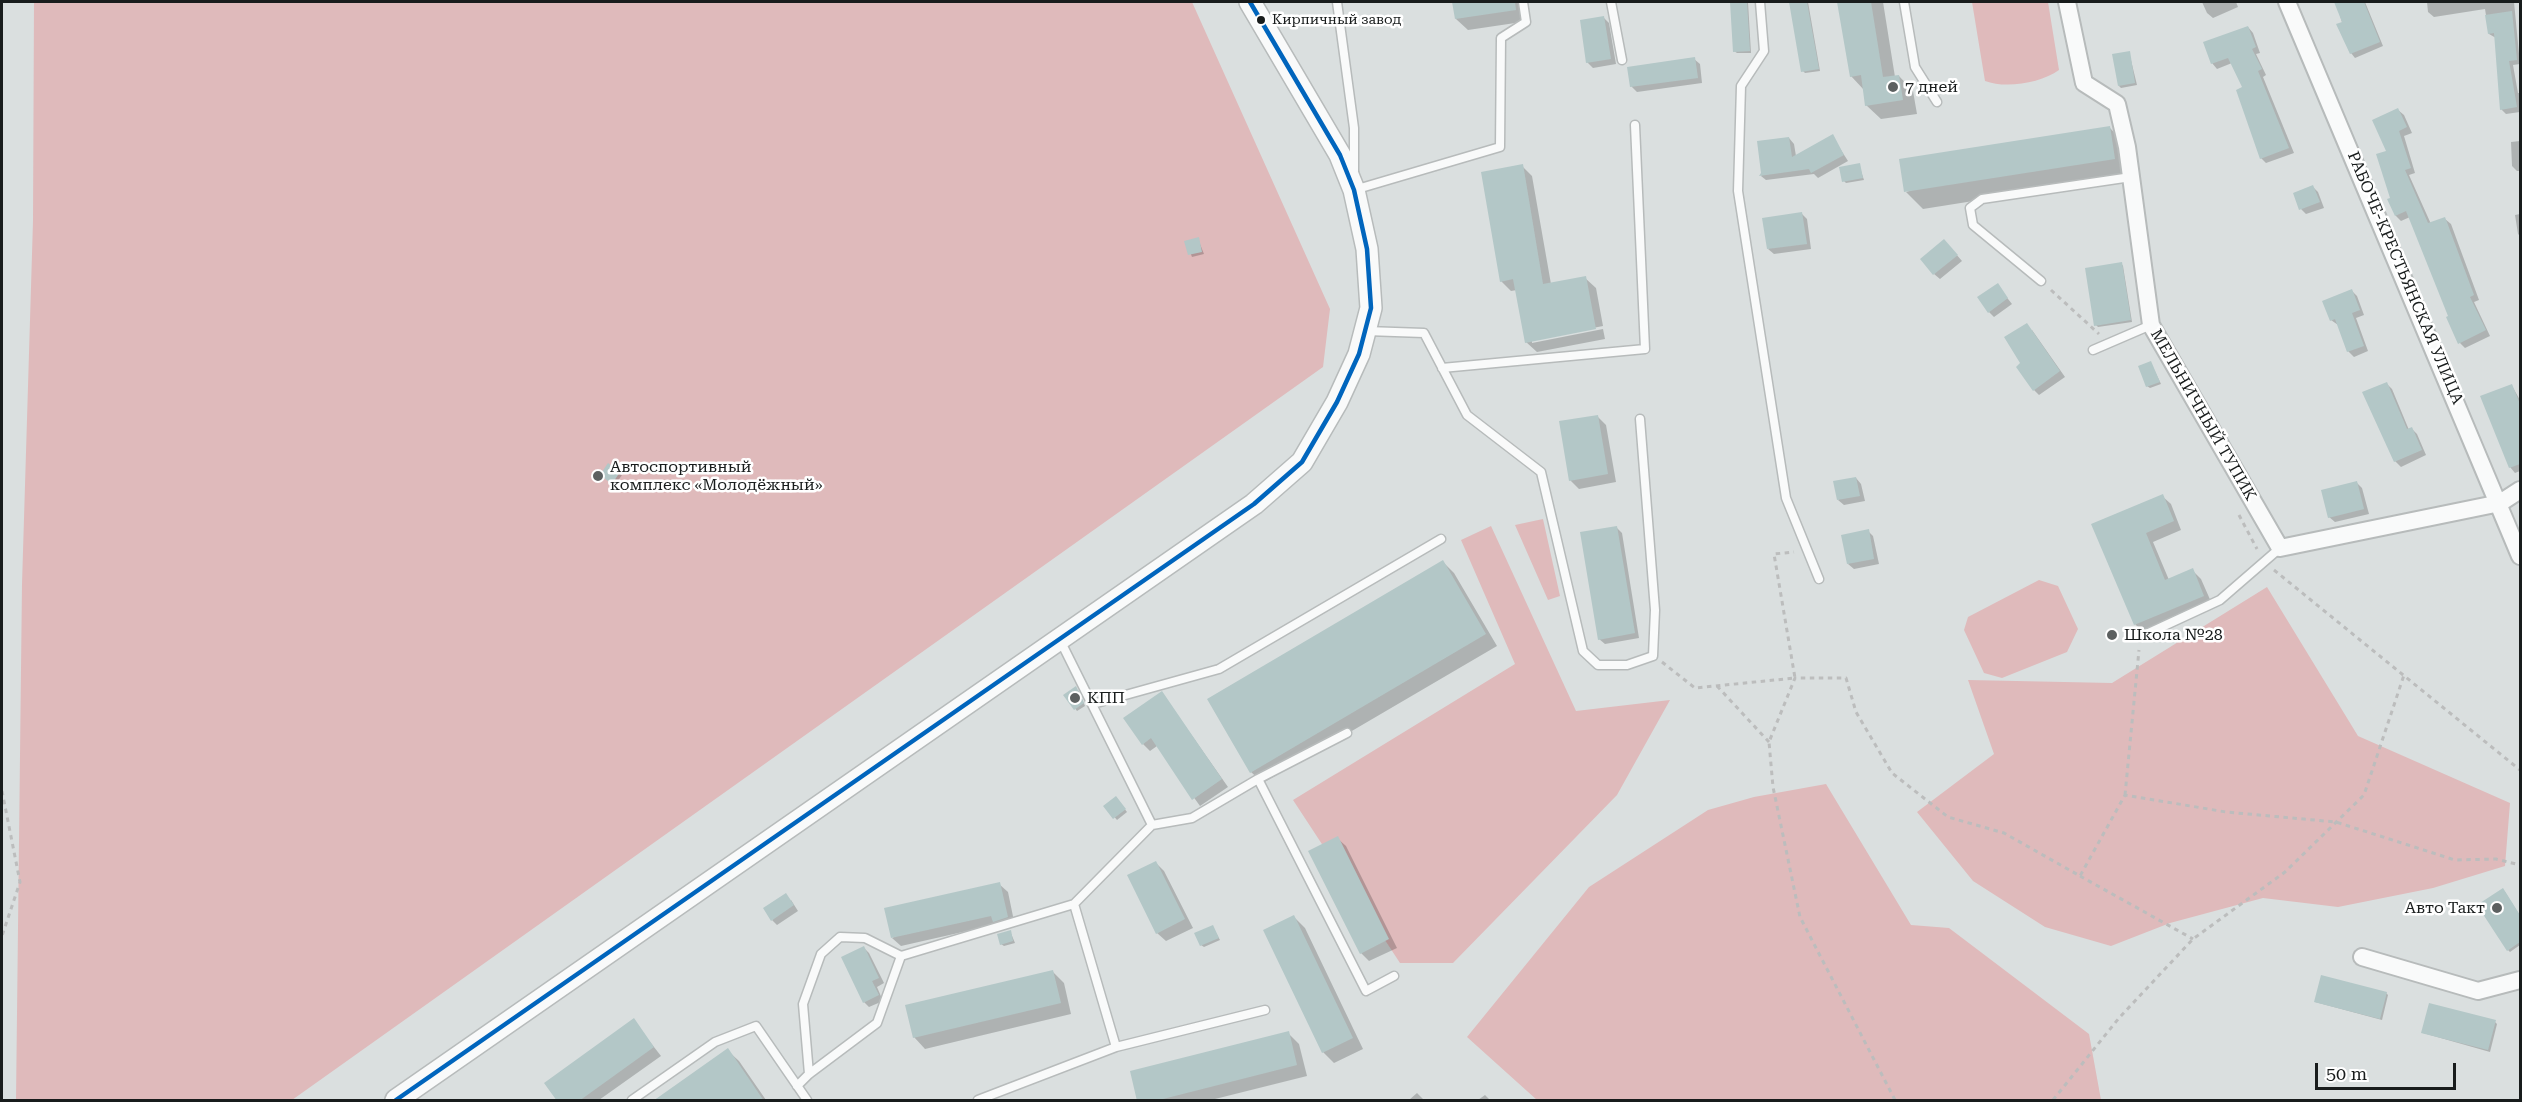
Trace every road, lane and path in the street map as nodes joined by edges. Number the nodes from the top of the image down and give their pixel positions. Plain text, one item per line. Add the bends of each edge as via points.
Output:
1 (1250, 2) edge
2 (1337, 2) edge
3 (1523, 2) edge
4 (1611, 2) edge
5 (1760, 2) edge
6 (1904, 2) edge
7 (2067, 2) edge
8 (2287, 2) edge
9 (1622, 60) dead end
10 (1937, 102) dead end
11 (1635, 125) dead end
12 (2131, 177) junction
13 (1354, 190) junction
14 (2041, 281) joint
15 (2151, 325) junction
16 (1365, 331) junction
17 (2109, 343) junction
18 (2093, 350) dead end
19 (1442, 368) junction
20 (1640, 419) dead end
21 (2520, 490) edge
22 (2500, 503) junction
23 (2236, 511) dead end
24 (1441, 539) dead end
25 (2280, 548) junction
26 (1807, 550) junction
27 (2520, 556) edge
28 (2265, 562) junction
29 (1819, 579) dead end
30 (2140, 637) joint
31 (1060, 639) junction
32 (1653, 656) junction
33 (2404, 675) junction
34 (1795, 678) junction
35 (1717, 686) junction
36 (1094, 704) junction
37 (1347, 733) dead end
38 (1769, 742) junction
39 (2520, 770) edge
40 (1258, 779) junction
41 (2, 791) edge
42 (2125, 795) junction
43 (2336, 822) junction
44 (1152, 825) junction
45 (2520, 865) edge
46 (2080, 876) junction
47 (1074, 904) junction
48 (2, 936) edge
49 (2193, 939) junction
50 (901, 956) junction
51 (2362, 957) dead end
52 (1394, 976) dead end
53 (2520, 980) edge
54 (1265, 1010) dead end
55 (1116, 1047) junction
56 (809, 1074) junction
57 (797, 1086) junction
58 (396, 1101) edge
59 (632, 1101) edge
60 (807, 1101) edge
61 (978, 1101) edge
62 (1895, 1101) edge
63 (2052, 1101) edge

1 - 13 street via 1340,155
2 - 13 lane via 1354,128
3 - 13 lane via 1526,22 1501,38 1500,147
4 - 9 lane
5 - 26 lane via 1764,51 1741,86 1737,190 1786,498
6 - 10 lane via 1915,67
7 - 12 street, МЕЛЬНИЧНЫЙ ТУПИК via 2084,83 2117,104
8 - 22 street, РАБОЧЕ-КРЕСТЬЯНСКАЯ УЛИЦА
11 - 19 lane via 1645,349
12 - 14 lane via 1982,199 1970,208 1973,225
12 - 15 street, МЕЛЬНИЧНЫЙ ТУПИК
13 - 16 street via 1367,249 1371,308
14 - 17 path
15 - 17 lane
15 - 25 street, МЕЛЬНИЧНЫЙ ТУПИК
16 - 19 lane via 1424,333
16 - 31 street via 1337,402 1302,462 1254,504
17 - 18 lane
19 - 32 lane via 1467,415 1542,472 1583,651 1598,665 1627,666
20 - 32 lane via 1655,610
21 - 22 street
22 - 25 street
22 - 27 street, РАБОЧЕ-КРЕСТЬЯНСКАЯ УЛИЦА
23 - 28 path
24 - 36 lane via 1219,669
25 - 28 lane
26 - 29 lane
26 - 34 path via 1774,554
28 - 30 lane via 2220,600
28 - 33 path
30 - 42 path
31 - 36 lane
31 - 58 street
32 - 35 path via 1695,688
33 - 39 path
33 - 43 path via 2364,795
34 - 35 path
34 - 38 path
34 - 46 path via 1846,678 1856,712 1892,773 1948,817 2004,833
35 - 38 path
36 - 44 lane
37 - 40 lane
38 - 62 path via 1773,787 1800,916
40 - 44 lane via 1192,818
40 - 52 lane via 1366,991
41 - 48 path via 20,882
42 - 43 path via 2226,812
42 - 46 path
43 - 45 path via 2455,860 2496,859
43 - 49 path via 2285,872
44 - 47 lane
46 - 49 path
47 - 50 lane
47 - 55 lane
49 - 63 path via 2119,1018
50 - 56 lane via 877,1023
50 - 56 lane via 864,939 840,937 821,954 803,1004
51 - 53 street via 2478,991
54 - 55 lane
55 - 61 lane
56 - 57 lane
57 - 59 lane via 756,1026 715,1042
57 - 60 lane

